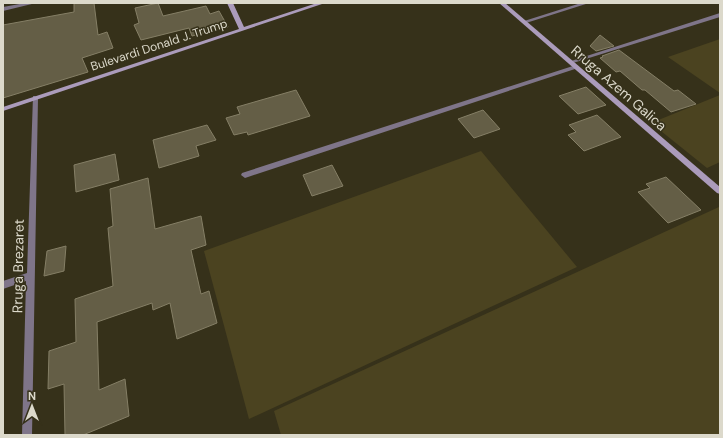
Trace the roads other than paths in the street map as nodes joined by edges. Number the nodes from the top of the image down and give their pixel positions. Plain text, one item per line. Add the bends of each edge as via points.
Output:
1 (33, 3) edge
2 (230, 3) edge
3 (322, 3) edge
4 (502, 3) edge
5 (586, 3) edge
6 (3, 9) edge
7 (720, 15) edge
8 (524, 22) junction
9 (242, 30) junction
10 (574, 65) junction
11 (35, 98) junction
12 (3, 109) edge
13 (245, 175) dead end
14 (720, 192) edge
15 (31, 275) junction
16 (3, 284) edge
17 (27, 435) edge

1 - 6 street
2 - 9 street
3 - 9 street, Bulevardi Donald J. Trump
4 - 8 street, Rruga Azem Galica
5 - 8 street
7 - 10 street
8 - 10 street, Rruga Azem Galica
9 - 11 street, Bulevardi Donald J. Trump
10 - 13 street
10 - 14 street, Rruga Azem Galica
11 - 12 street, Bulevardi Donald J. Trump
11 - 15 street, Rruga Brezaret
15 - 16 street
15 - 17 street, Rruga Brezaret

